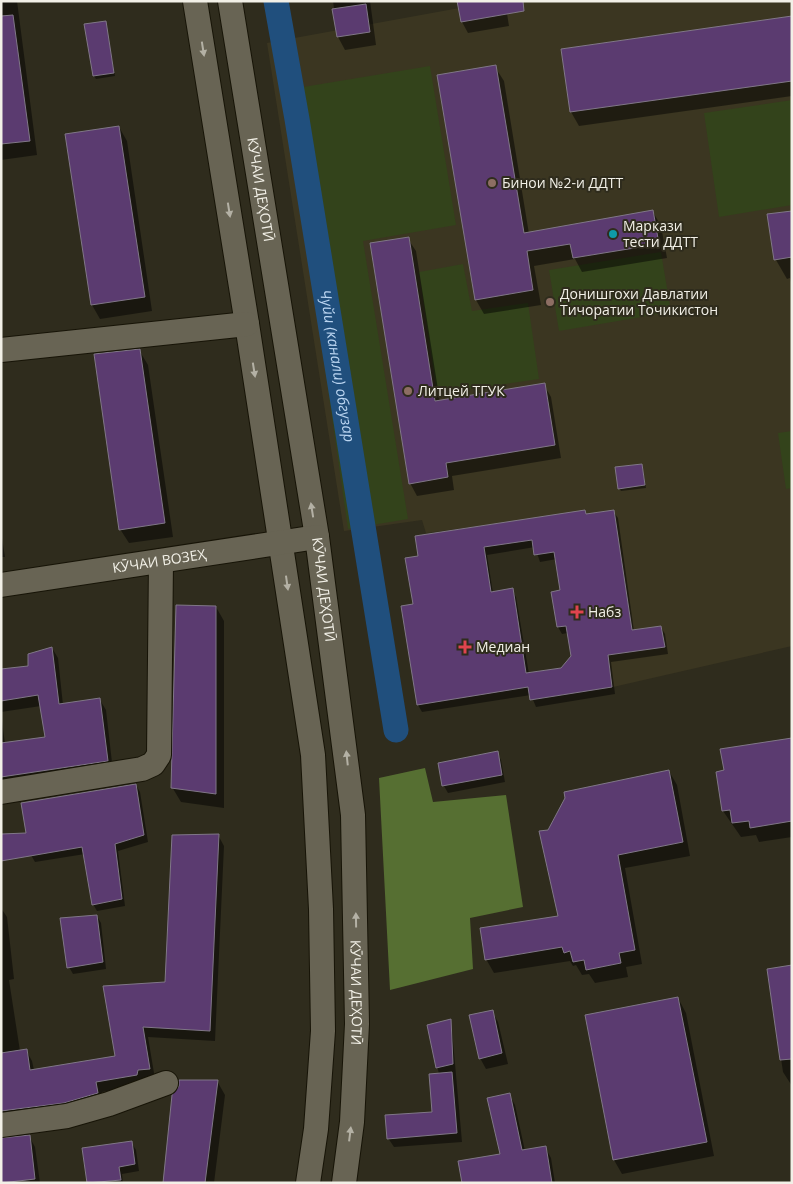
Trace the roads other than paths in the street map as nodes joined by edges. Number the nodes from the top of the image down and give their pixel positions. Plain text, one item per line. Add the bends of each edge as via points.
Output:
1 (195, 1) edge
2 (230, 1) edge
3 (247, 324) junction
4 (1, 350) edge
5 (317, 537) junction
6 (281, 542) junction
7 (161, 561) junction
8 (1, 585) edge
9 (1, 792) edge
10 (166, 1083) dead end
11 (1, 1125) edge
12 (308, 1183) edge
13 (344, 1183) edge

1 -> 3 street
5 -> 2 street, КӮЧАИ ДЕҲОТӢ
3 - 4 street
3 -> 6 street
5 - 6 street, КӮЧАИ ВОЗЕҲ
13 -> 5 street, КӮЧАИ ДЕҲОТӢ via 352,1122 357,1024 353,815
6 - 7 street, КӮЧАИ ВОЗЕҲ
6 -> 12 street via 313,755 321,909 323,1031 316,1129
7 - 8 street, КӮЧАИ ВОЗЕҲ
7 - 9 street via 159,755 153,764 142,769
10 - 11 street via 67,1116

